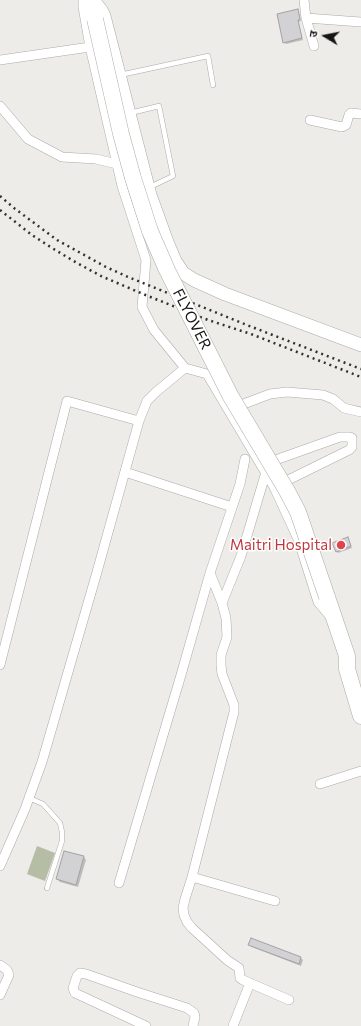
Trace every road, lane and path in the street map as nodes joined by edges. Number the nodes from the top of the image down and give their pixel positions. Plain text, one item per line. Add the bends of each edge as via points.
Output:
1 (84, 0) edge
2 (92, 0) edge
3 (304, 0) edge
4 (306, 18) junction
5 (361, 22) edge
6 (314, 46) dead end
7 (90, 47) junction
8 (0, 60) edge
9 (118, 76) junction
10 (213, 85) dead end
11 (0, 106) edge
12 (128, 113) junction
13 (361, 114) edge
14 (310, 120) dead end
15 (116, 164) junction
16 (149, 191) junction
17 (164, 234) junction
18 (140, 241) junction
19 (361, 345) edge
20 (185, 368) junction
21 (228, 410) junction
22 (361, 412) edge
23 (139, 421) junction
24 (246, 459) dead end
25 (264, 469) junction
26 (125, 472) junction
27 (274, 487) junction
28 (232, 507) junction
29 (210, 573) junction
30 (222, 603) junction
31 (336, 622) junction
32 (347, 656) junction
33 (0, 664) edge
34 (361, 684) edge
35 (361, 716) edge
36 (361, 771) edge
37 (320, 784) dead end
38 (29, 798) junction
39 (0, 866) edge
40 (192, 878) junction
41 (119, 883) dead end
42 (47, 888) dead end
43 (275, 901) dead end
44 (0, 965) edge
45 (250, 983) junction
46 (0, 995) edge
47 (288, 1000) dead end
48 (146, 1026) edge
49 (193, 1026) edge
50 (233, 1026) edge

1 - 7 street
2 - 9 street via 104,16
2 - 31 highway, FLYOVER, bridge via 132,178 150,231 230,395 298,512
3 - 4 street
4 - 5 street
4 - 6 street
7 - 8 street
7 - 15 street
9 - 10 lane via 208,56
9 - 12 street
11 - 15 street via 28,139 62,157 96,159
12 - 16 street
12 - 16 lane via 159,106 173,176
13 - 14 street via 350,114 347,123 342,127
15 - 18 street
16 - 17 street
17 - 18 street
17 - 19 street via 175,261 183,273 194,280
18 - 20 street via 146,260 142,307 154,330
20 - 21 street via 207,374
20 - 23 street via 147,401
21 - 22 street via 270,394 287,392 323,395 344,408
21 - 25 street
23 - 26 street
23 - 33 street via 67,401
24 - 28 street
25 - 27 street
25 - 27 street via 340,437 352,437 349,450
25 - 30 street via 241,556
26 - 28 street
26 - 38 street
27 - 31 street via 298,539 318,602
28 - 29 street
29 - 30 street
29 - 41 street
30 - 40 street via 227,637 221,665 234,712
31 - 32 highway, FLYOVER
32 - 34 highway via 355,667
32 - 35 highway via 347,669
36 - 37 street
38 - 39 street
38 - 42 lane via 43,804 60,823 62,841
40 - 43 street
40 - 45 street via 183,908 187,922 227,960 238,966 240,978
44 - 46 street via 9,975
45 - 47 street
45 - 50 street
48 - 49 street via 75,993 73,988 77,976 80,973 86,974 187,1008 194,1013

